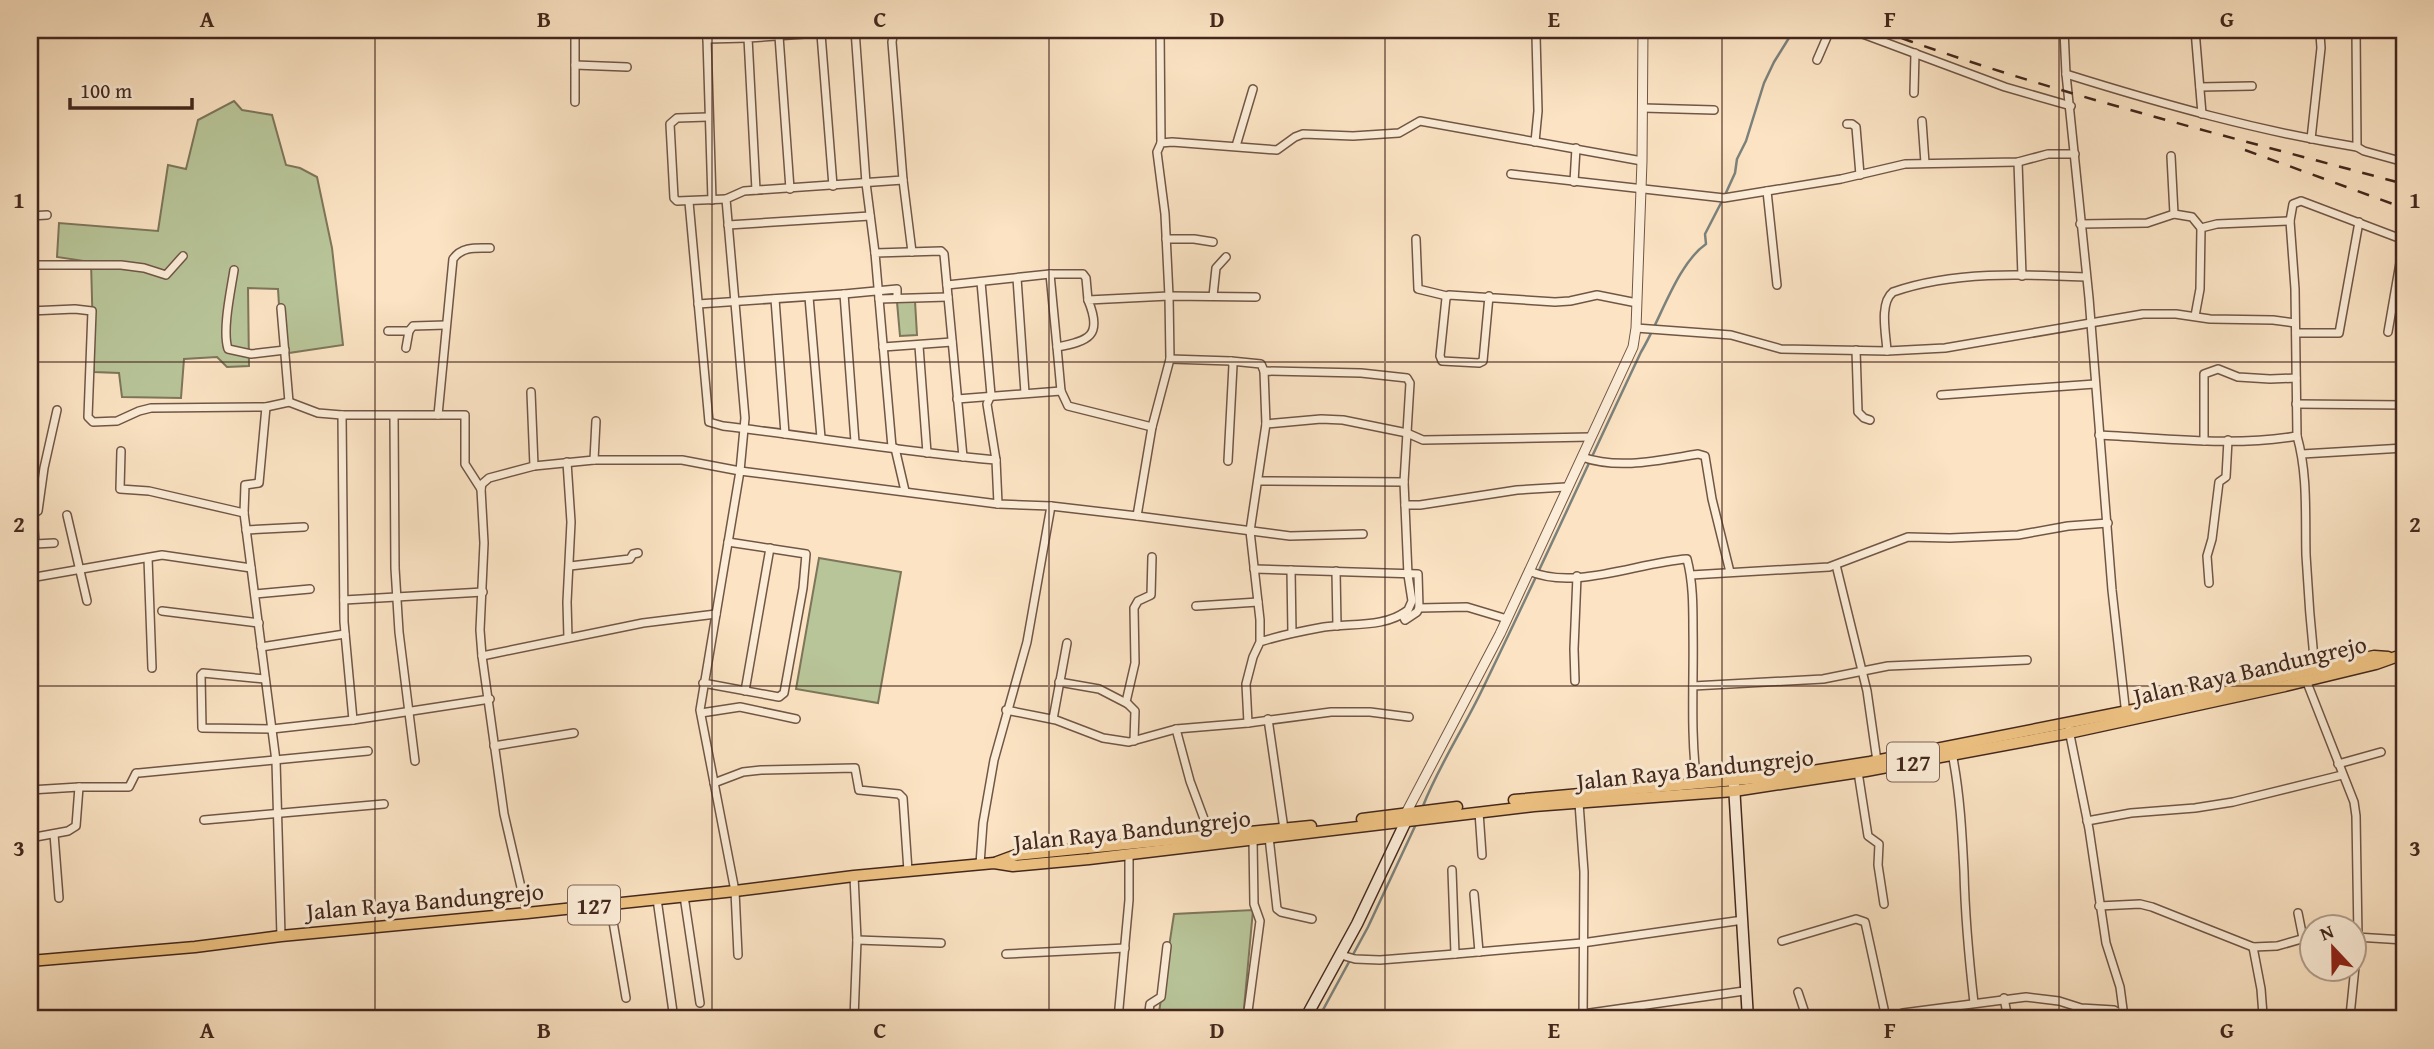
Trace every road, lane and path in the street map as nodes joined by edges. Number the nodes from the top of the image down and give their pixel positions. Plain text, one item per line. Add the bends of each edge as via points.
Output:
1 (578, 30) edge
2 (605, 30) edge
3 (617, 30) edge
4 (668, 30) edge
5 (706, 30) edge
6 (855, 30) edge
7 (862, 30) edge
8 (893, 30) edge
9 (1160, 30) edge
10 (1643, 30) edge
11 (1830, 30) edge
12 (1852, 30) edge
13 (2088, 30) edge
14 (2195, 30) edge
15 (2267, 30) edge
16 (2356, 30) edge
17 (2064, 31) edge
18 (821, 34) junction
19 (2320, 34) junction
20 (2335, 34) dead end
21 (779, 36) junction
22 (1536, 36) dead end
23 (748, 38) junction
24 (706, 39) junction
25 (1915, 53) junction
26 (1816, 60) dead end
27 (575, 65) junction
28 (627, 67) dead end
29 (2066, 74) junction
30 (2252, 86) dead end
31 (2200, 87) junction
32 (1253, 89) dead end
33 (1914, 93) dead end
34 (575, 102) dead end
35 (2071, 106) junction
36 (1643, 108) junction
37 (1714, 110) dead end
38 (2202, 114) junction
39 (708, 117) junction
40 (1922, 121) dead end
41 (1847, 124) dead end
42 (2311, 139) junction
43 (1535, 142) junction
44 (1161, 143) junction
45 (1236, 146) junction
46 (2357, 147) junction
47 (1576, 148) junction
48 (2076, 154) junction
49 (2171, 156) dead end
50 (1643, 161) junction
51 (2018, 162) junction
52 (2404, 162) edge
53 (1925, 163) junction
54 (1511, 174) dead end
55 (1860, 175) junction
56 (903, 180) junction
57 (1574, 182) junction
58 (866, 183) junction
59 (833, 186) junction
60 (790, 189) junction
61 (1642, 189) junction
62 (756, 190) junction
63 (1767, 191) junction
64 (726, 199) junction
65 (712, 200) junction
66 (690, 202) junction
67 (2175, 214) junction
68 (47, 215) dead end
69 (30, 216) edge
70 (870, 216) junction
71 (2290, 221) junction
72 (2359, 222) junction
73 (728, 225) junction
74 (2080, 225) junction
75 (2201, 228) junction
76 (1167, 239) junction
77 (1416, 239) dead end
78 (2404, 240) edge
79 (1213, 242) dead end
80 (490, 248) dead end
81 (912, 251) junction
82 (875, 253) junction
83 (183, 256) dead end
84 (1226, 257) dead end
85 (30, 265) edge
86 (234, 270) dead end
87 (1050, 274) junction
88 (2022, 276) junction
89 (2086, 277) junction
90 (1017, 278) junction
91 (981, 282) junction
92 (947, 285) junction
93 (1777, 285) dead end
94 (844, 294) junction
95 (879, 295) junction
96 (809, 296) junction
97 (1169, 296) junction
98 (1213, 296) junction
99 (1447, 296) junction
100 (1489, 296) junction
101 (948, 297) junction
102 (1256, 297) dead end
103 (775, 299) junction
104 (1088, 300) junction
105 (735, 302) junction
106 (1637, 303) junction
107 (698, 304) junction
108 (281, 308) dead end
109 (30, 311) edge
110 (2195, 316) junction
111 (2295, 323) junction
112 (2091, 324) junction
113 (446, 325) junction
114 (1636, 328) junction
115 (388, 331) dead end
116 (409, 331) junction
117 (2388, 332) dead end
118 (2296, 333) junction
119 (952, 342) junction
120 (919, 346) junction
121 (883, 347) junction
122 (1057, 347) junction
123 (405, 348) dead end
124 (285, 350) junction
125 (1856, 351) junction
126 (1887, 351) junction
127 (1170, 359) junction
128 (1231, 361) junction
129 (1265, 371) junction
130 (2295, 378) junction
131 (2095, 384) junction
132 (1061, 391) junction
133 (531, 392) dead end
134 (1025, 393) junction
135 (991, 395) junction
136 (1941, 395) dead end
137 (957, 399) junction
138 (289, 402) junction
139 (2296, 404) junction
140 (2404, 405) edge
141 (266, 407) junction
142 (57, 410) dead end
143 (342, 415) junction
144 (438, 415) junction
145 (394, 416) junction
146 (1870, 420) dead end
147 (596, 421) dead end
148 (1266, 424) junction
149 (1152, 427) junction
150 (744, 429) junction
151 (1407, 433) junction
152 (785, 435) junction
153 (2099, 435) junction
154 (2297, 436) junction
155 (1591, 437) junction
156 (821, 438) junction
157 (2228, 440) junction
158 (2204, 441) junction
159 (855, 442) junction
160 (894, 447) junction
161 (2404, 448) edge
162 (121, 451) dead end
163 (927, 453) junction
164 (2302, 454) junction
165 (963, 457) junction
166 (1584, 457) junction
167 (594, 460) junction
168 (996, 460) junction
169 (1228, 461) dead end
170 (567, 462) junction
171 (534, 466) junction
172 (740, 471) junction
173 (1258, 481) junction
174 (1404, 482) junction
175 (1566, 487) junction
176 (481, 489) junction
177 (905, 491) junction
178 (998, 504) junction
179 (1405, 505) junction
180 (1051, 506) junction
181 (244, 513) junction
182 (31, 514) edge
183 (67, 515) dead end
184 (1137, 516) junction
185 (2108, 523) junction
186 (304, 527) dead end
187 (246, 530) junction
188 (1250, 531) junction
189 (1363, 534) dead end
190 (728, 542) junction
191 (54, 544) dead end
192 (770, 548) junction
193 (638, 553) dead end
194 (1152, 556) dead end
195 (148, 558) junction
196 (1836, 565) junction
197 (570, 566) junction
198 (251, 568) junction
199 (80, 569) junction
200 (1254, 569) junction
201 (1291, 570) junction
202 (1336, 571) junction
203 (1529, 571) junction
204 (1730, 572) junction
205 (1408, 575) junction
206 (1691, 575) junction
207 (1577, 576) junction
208 (30, 578) edge
209 (2209, 583) dead end
210 (310, 589) dead end
211 (483, 592) junction
212 (255, 594) junction
213 (397, 596) junction
214 (344, 600) junction
215 (87, 601) dead end
216 (1258, 602) junction
217 (1196, 606) dead end
218 (1419, 608) junction
219 (162, 611) dead end
220 (716, 614) junction
221 (1402, 614) junction
222 (1507, 619) junction
223 (259, 624) junction
224 (1337, 626) junction
225 (1292, 633) junction
226 (345, 634) junction
227 (568, 638) junction
228 (1261, 642) junction
229 (1067, 643) dead end
230 (261, 646) junction
231 (2404, 654) edge
232 (482, 656) junction
233 (2391, 657) junction
234 (2287, 659) dead end
235 (2027, 660) dead end
236 (152, 668) dead end
237 (2315, 669) junction
238 (1863, 671) junction
239 (265, 679) junction
240 (2286, 680) junction
241 (2306, 680) junction
242 (1575, 681) dead end
243 (1059, 682) junction
244 (703, 683) junction
245 (1693, 686) junction
246 (745, 691) junction
247 (490, 699) junction
248 (1128, 704) junction
249 (407, 710) junction
250 (1006, 710) junction
251 (701, 713) junction
252 (2126, 716) junction
253 (1409, 718) dead end
254 (796, 719) dead end
255 (1053, 719) junction
256 (1268, 719) junction
257 (353, 720) junction
258 (1248, 723) junction
259 (2069, 728) junction
260 (272, 729) junction
261 (1175, 729) junction
262 (574, 733) dead end
263 (1134, 741) junction
264 (494, 746) junction
265 (369, 751) dead end
266 (2381, 752) dead end
267 (1952, 753) junction
268 (276, 761) junction
269 (415, 761) dead end
270 (1877, 761) junction
271 (2338, 764) junction
272 (1858, 772) junction
273 (1819, 774) junction
274 (2342, 775) junction
275 (714, 783) junction
276 (1698, 784) junction
277 (1734, 785) junction
278 (79, 787) junction
279 (30, 790) edge
280 (1624, 794) junction
281 (1579, 803) junction
282 (384, 804) dead end
283 (1479, 812) junction
284 (278, 813) junction
285 (1429, 814) junction
286 (1409, 817) junction
287 (204, 820) dead end
288 (2087, 821) junction
289 (1289, 831) junction
290 (54, 834) junction
291 (1210, 835) junction
292 (30, 838) edge
293 (1269, 838) junction
294 (1253, 840) junction
295 (1129, 854) junction
296 (1482, 855) dead end
297 (994, 863) junction
298 (981, 864) junction
299 (1452, 870) dead end
300 (908, 871) junction
301 (854, 876) junction
302 (735, 891) junction
303 (1474, 894) dead end
304 (684, 896) junction
305 (59, 898) dead end
306 (657, 900) junction
307 (610, 904) junction
308 (1884, 904) dead end
309 (2099, 906) junction
310 (2356, 912) edge
311 (527, 913) junction
312 (1312, 919) dead end
313 (1743, 920) junction
314 (281, 936) junction
315 (2368, 938) edge
316 (857, 940) junction
317 (2298, 940) edge
318 (2404, 940) edge
319 (1782, 941) dead end
320 (941, 943) dead end
321 (1582, 943) junction
322 (1167, 946) dead end
323 (2253, 947) junction
324 (1125, 948) junction
325 (1479, 952) junction
326 (1006, 954) dead end
327 (1455, 954) junction
328 (738, 955) dead end
329 (1344, 956) junction
330 (30, 961) edge
331 (2353, 982) edge
332 (1744, 991) junction
333 (1798, 992) dead end
334 (626, 998) dead end
335 (2004, 998) junction
336 (700, 1003) dead end
337 (1973, 1003) junction
338 (1583, 1016) edge
339 (2350, 1016) junction
340 (2208, 1017) edge
341 (2264, 1017) edge
342 (2404, 1017) edge
343 (1885, 1018) edge
344 (2124, 1018) edge
345 (2304, 1018) edge
346 (674, 1019) edge
347 (854, 1019) edge
348 (955, 1019) edge
349 (1054, 1019) edge
350 (1118, 1019) edge
351 (1148, 1019) edge
352 (1247, 1019) edge
353 (1306, 1019) edge
354 (1518, 1019) edge
355 (1748, 1019) edge
356 (1807, 1019) edge
357 (2008, 1019) edge

1 - 27 street
2 - 3 street
3 - 4 street
5 - 24 street
6 - 7 street
6 - 18 street
6 - 58 street
8 - 56 street
9 - 44 street
10 - 36 street
11 - 26 street
12 - 25 street
13 - 17 street
14 - 31 street
15 - 19 street
16 - 46 street
17 - 29 street
18 - 21 street
18 - 59 street
19 - 20 street
19 - 42 street
21 - 23 street
21 - 60 street
22 - 43 street
23 - 24 street
23 - 62 street
24 - 39 street
25 - 33 street
25 - 35 street
27 - 28 street
27 - 34 street
29 - 35 street
29 - 38 street
30 - 31 street
31 - 38 street
32 - 45 street
35 - 48 street
36 - 37 street
36 - 50 street
38 - 42 street
39 - 65 street
39 - 66 street via 677,118 669,128 674,198
40 - 53 street
41 - 55 street via 1856,127
42 - 46 street
43 - 45 street via 1420,121 1394,134 1303,134 1277,150
43 - 47 street
44 - 45 street
44 - 76 street via 1157,152
46 - 52 street
47 - 50 street
47 - 57 street
48 - 51 street via 2048,154
48 - 74 street
49 - 67 street
50 - 61 street
51 - 53 street
51 - 88 street
53 - 55 street
54 - 57 street
55 - 63 street
56 - 58 street
56 - 81 street
57 - 61 street
58 - 59 street
58 - 70 street
59 - 60 street
60 - 62 street
61 - 63 street via 1724,198
61 - 106 street
62 - 64 street
63 - 93 street
64 - 65 street
64 - 73 street
65 - 66 street
66 - 107 street
67 - 74 street via 2147,223
67 - 75 street via 2192,217
68 - 69 street
70 - 73 street
70 - 82 street
71 - 72 street via 2293,204 2298,201
71 - 75 street
71 - 111 street
72 - 78 street
72 - 118 street via 2339,332
73 - 105 street
74 - 89 street
75 - 110 street
76 - 79 street
76 - 97 street
77 - 99 street via 1419,289
78 - 117 street
80 - 113 street via 462,251 453,259
81 - 82 street
81 - 92 street via 943,251
82 - 95 street
83 - 85 street via 166,275 121,265
84 - 98 street via 1216,268
86 - 124 street via 228,349 251,354
87 - 90 street
87 - 104 street via 1083,274
87 - 122 street
88 - 89 street
88 - 126 street via 1952,279 1893,292 1885,306
89 - 112 street
90 - 91 street
90 - 134 street
91 - 92 street
91 - 135 street
92 - 101 street
94 - 95 street
94 - 96 street
94 - 159 street
95 - 101 street via 897,289 897,298
95 - 121 street
96 - 103 street
96 - 156 street
97 - 98 street
97 - 104 street
97 - 127 street
98 - 102 street
99 - 100 street
99 - 100 street via 1440,359 1480,363
100 - 106 street via 1555,302 1597,295
101 - 119 street
103 - 105 street
103 - 152 street
104 - 122 street via 1093,332 1084,341
105 - 107 street
105 - 150 street
106 - 114 street
107 - 150 street via 708,419
108 - 124 street
109 - 141 street via 92,311 88,417 93,422 117,421 151,408
110 - 111 street
110 - 112 street via 2143,314
111 - 118 street
112 - 126 street via 1945,348
112 - 131 street
113 - 116 street via 421,324
113 - 144 street
114 - 125 street via 1731,335 1781,349
114 - 155 street via 1633,347
115 - 116 street
116 - 123 street
118 - 130 street
119 - 120 street
119 - 137 street
120 - 121 street
120 - 163 street
121 - 160 street
122 - 132 street
124 - 138 street
125 - 126 street
125 - 146 street via 1858,412
127 - 128 street
127 - 149 street
128 - 129 street via 1261,364
128 - 169 street
129 - 148 street
129 - 151 street via 1404,377 1410,383
130 - 139 street
130 - 158 street via 2238,377 2218,369 2204,374
131 - 136 street
131 - 153 street
132 - 134 street
132 - 149 street via 1072,408
133 - 171 street
134 - 135 street
135 - 137 street
135 - 168 street via 987,404
137 - 165 street
138 - 141 street
138 - 143 street via 318,413
139 - 140 street
139 - 154 street
141 - 181 street via 259,483 245,485
142 - 182 street via 39,507
143 - 145 street
143 - 214 street
144 - 145 street
144 - 176 street via 465,415 465,464
145 - 213 street
147 - 167 street
148 - 151 street via 1343,420
148 - 173 street
149 - 184 street
150 - 152 street
150 - 172 street
151 - 155 street via 1423,440
151 - 174 street
152 - 156 street
153 - 158 street
153 - 185 street
154 - 157 street
154 - 164 street
155 - 166 street
156 - 159 street
157 - 158 street
157 - 209 street via 2225,477 2219,482 2207,556
159 - 160 street
160 - 163 street
160 - 177 street
161 - 164 street
162 - 181 street via 120,489 149,491
163 - 165 street
164 - 237 street
165 - 168 street
166 - 175 street
166 - 204 street via 1594,462 1634,463 1705,456
167 - 170 street
167 - 172 street via 682,460
168 - 178 street
170 - 171 street
170 - 197 street
171 - 176 street via 489,478
172 - 177 street
172 - 190 street
173 - 174 street
173 - 188 street
174 - 179 street
175 - 179 street
175 - 203 street
176 - 211 street
177 - 178 street
178 - 180 street
179 - 205 street
180 - 184 street
180 - 250 street via 1027,642
181 - 187 street
182 - 191 street via 35,544
183 - 199 street
184 - 188 street
185 - 196 street via 2018,536 1908,537
185 - 252 street
186 - 187 street
187 - 198 street
188 - 189 street via 1290,536
188 - 200 street
190 - 192 street
190 - 220 street
192 - 246 street
192 - 246 street via 804,552 807,558 789,670 782,696
193 - 197 street via 631,559
194 - 248 street via 1150,594 1134,608 1135,663
195 - 198 street via 162,555
195 - 199 street
195 - 236 street
196 - 204 street
196 - 238 street
197 - 227 street
198 - 212 street
199 - 208 street
199 - 215 street
200 - 201 street
200 - 216 street
201 - 202 street
201 - 225 street
202 - 205 street
202 - 224 street
203 - 207 street via 1552,578
203 - 222 street
204 - 206 street
205 - 218 street via 1418,574
205 - 221 street via 1412,601
206 - 207 street via 1687,559
206 - 245 street
207 - 242 street
210 - 212 street
211 - 213 street
211 - 232 street
212 - 223 street
213 - 214 street
213 - 249 street
214 - 226 street
216 - 217 street
216 - 228 street
218 - 221 street via 1405,620
218 - 222 street via 1467,607
219 - 223 street
220 - 227 street
220 - 244 street
221 - 224 street via 1384,621
222 - 286 street
223 - 230 street
224 - 225 street
225 - 228 street
226 - 230 street
226 - 257 street
227 - 232 street
228 - 258 street via 1246,684
229 - 243 street
230 - 239 street
231 - 233 main road, Jalan Raya Bandungrejo / 127
232 - 247 street
233 - 237 main road, Jalan Raya Bandungrejo / 127 via 2374,656
233 - 241 main road, Jalan Raya Bandungrejo / 127
234 - 240 street
235 - 238 street
237 - 240 main road, Jalan Raya Bandungrejo / 127
238 - 245 street via 1823,679
238 - 270 street
239 - 260 street
239 - 260 street via 203,673 201,724 204,729
240 - 241 main road, Jalan Raya Bandungrejo / 127
240 - 252 main road, Jalan Raya Bandungrejo / 127
241 - 271 street
243 - 248 street via 1099,689
243 - 255 street
244 - 246 street
244 - 251 street
245 - 276 street
247 - 249 street
247 - 264 street
248 - 263 street via 1135,711
249 - 257 street
249 - 269 street
250 - 255 street
250 - 298 street via 985,810
251 - 254 street via 740,707
251 - 275 street
252 - 259 main road, Jalan Raya Bandungrejo / 127
253 - 256 street via 1331,712
255 - 263 street via 1103,738
256 - 258 street
256 - 289 street
257 - 260 street
258 - 261 street
259 - 267 main road, Jalan Raya Bandungrejo / 127
259 - 270 main road, Jalan Raya Bandungrejo / 127
259 - 288 street
260 - 268 street
261 - 263 street
261 - 291 street
262 - 264 street
264 - 311 street
265 - 268 street
266 - 271 street
267 - 272 main road, Jalan Raya Bandungrejo / 127
267 - 337 street via 1962,821
268 - 278 street via 139,773 129,787
268 - 284 street
270 - 273 main road, Jalan Raya Bandungrejo / 127
271 - 274 street
272 - 273 main road, Jalan Raya Bandungrejo / 127
272 - 308 street via 1868,838 1879,844
273 - 277 main road, Jalan Raya Bandungrejo / 127
274 - 288 street via 2233,802
274 - 310 street via 2356,816
275 - 300 street via 761,770 855,768 859,790 903,797
275 - 302 street
276 - 277 main road, Jalan Raya Bandungrejo / 127
276 - 280 main road, Jalan Raya Bandungrejo / 127
277 - 280 main road, Jalan Raya Bandungrejo / 127
277 - 313 main road
278 - 279 street
278 - 290 street via 78,823 74,829
280 - 281 main road, Jalan Raya Bandungrejo / 127
280 - 285 main road, Jalan Raya Bandungrejo / 127
281 - 283 main road, Jalan Raya Bandungrejo / 127
281 - 321 street via 1584,872
282 - 284 street
283 - 285 main road, Jalan Raya Bandungrejo / 127
283 - 296 street
284 - 287 street
284 - 314 street
285 - 286 main road, Jalan Raya Bandungrejo / 127
286 - 289 main road, Jalan Raya Bandungrejo / 127
286 - 329 main road
288 - 309 street
289 - 291 main road, Jalan Raya Bandungrejo / 127
289 - 293 main road, Jalan Raya Bandungrejo / 127
290 - 292 street
290 - 305 street
291 - 297 main road, Jalan Raya Bandungrejo / 127 via 1016,855
293 - 294 main road, Jalan Raya Bandungrejo / 127
293 - 312 street via 1275,906 1281,912
294 - 295 main road, Jalan Raya Bandungrejo / 127
294 - 352 street via 1254,904 1260,921
295 - 297 main road, Jalan Raya Bandungrejo / 127 via 1013,866
295 - 324 street
297 - 298 main road, Jalan Raya Bandungrejo / 127
298 - 300 main road, Jalan Raya Bandungrejo / 127
299 - 327 street
300 - 301 main road, Jalan Raya Bandungrejo / 127
301 - 302 main road, Jalan Raya Bandungrejo / 127
301 - 316 street
302 - 304 main road, Jalan Raya Bandungrejo / 127
302 - 328 street
303 - 325 street
304 - 306 main road, Jalan Raya Bandungrejo / 127
304 - 336 street
306 - 307 main road, Jalan Raya Bandungrejo / 127
306 - 346 street
307 - 311 main road, Jalan Raya Bandungrejo / 127
307 - 334 street
309 - 323 street via 2152,907
309 - 344 street
311 - 314 main road, Jalan Raya Bandungrejo / 127
313 - 321 street
313 - 332 main road
314 - 330 main road, Jalan Raya Bandungrejo / 127
315 - 318 street
316 - 320 street
316 - 347 street
317 - 323 street
319 - 343 street via 1856,919 1865,922
321 - 325 street
321 - 338 street
322 - 351 street via 1161,997 1150,1004
323 - 341 street
324 - 326 street
324 - 350 street
325 - 327 street
327 - 329 street via 1380,960
329 - 353 main road
331 - 339 street
332 - 338 street
332 - 355 main road
333 - 356 street
335 - 337 street
335 - 344 street via 2114,1010
335 - 357 street
337 - 343 street
338 - 354 street
339 - 342 street
339 - 345 street
340 - 341 street
340 - 344 street
341 - 345 street
348 - 349 street

